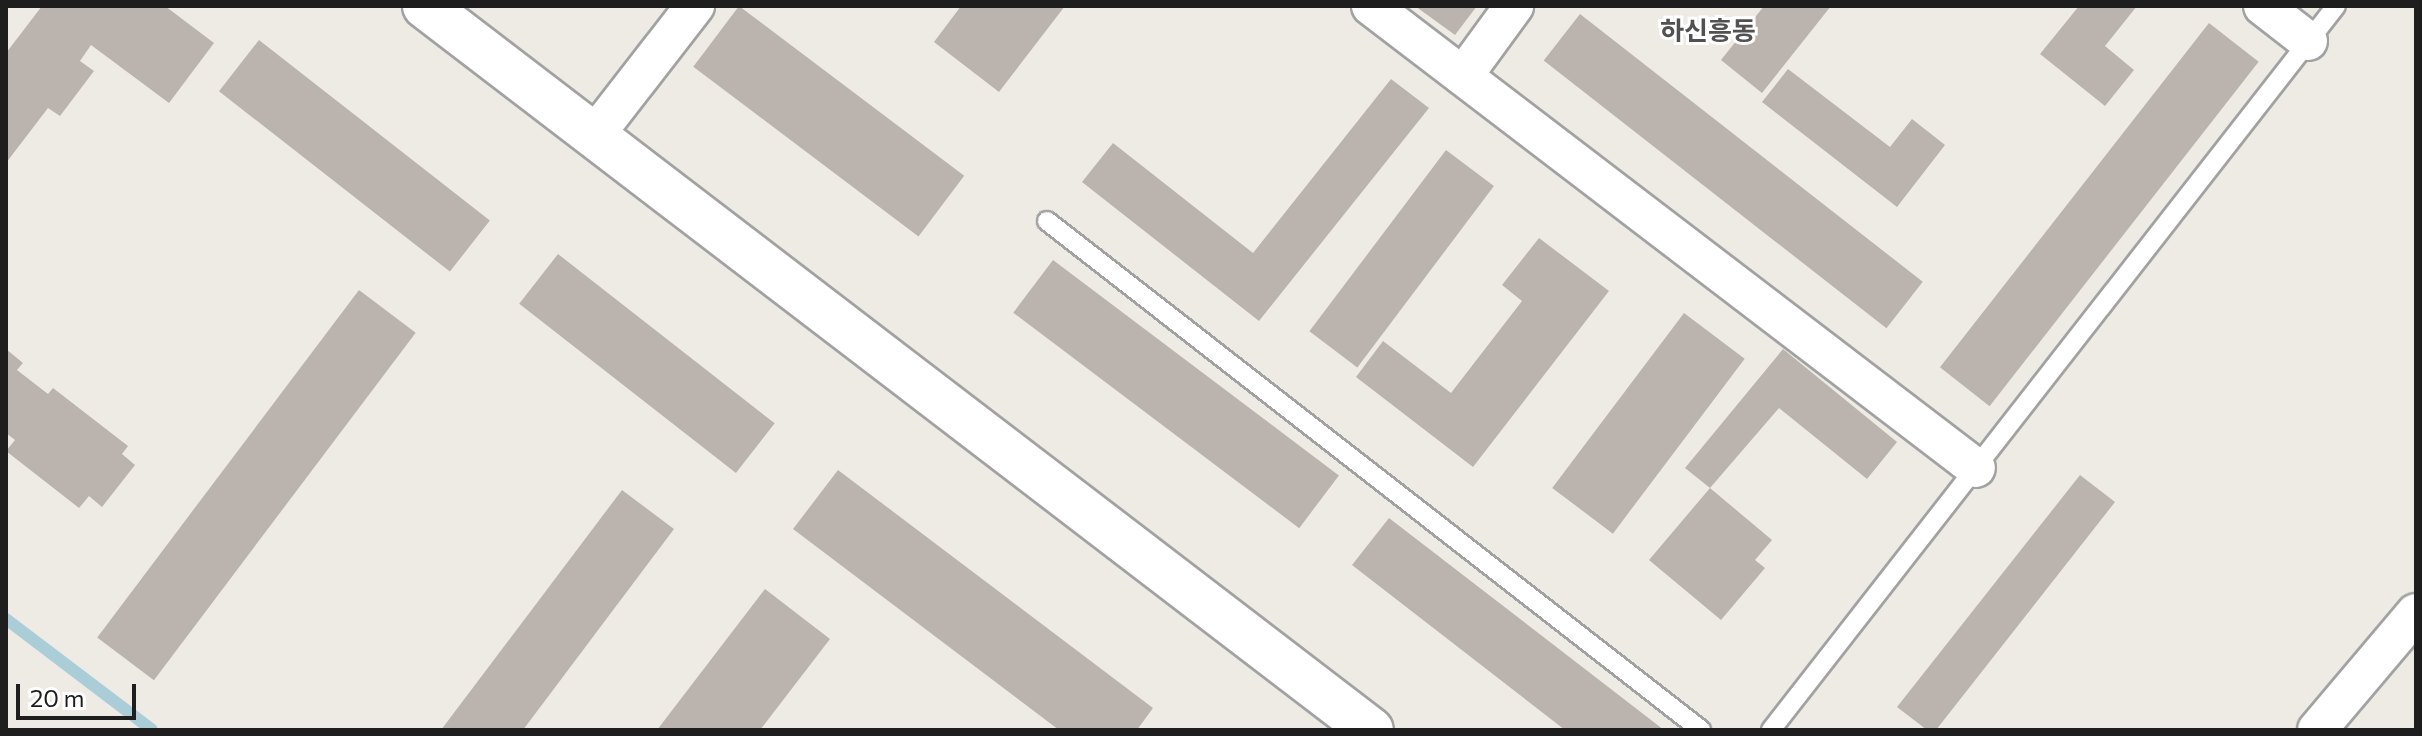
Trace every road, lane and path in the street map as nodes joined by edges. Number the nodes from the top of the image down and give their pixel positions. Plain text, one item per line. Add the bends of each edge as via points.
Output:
1 (425, 6) edge
2 (695, 6) edge
3 (1371, 6) edge
4 (1514, 6) edge
5 (2263, 6) edge
6 (2336, 6) edge
7 (2308, 41) junction
8 (1463, 76) junction
9 (594, 136) junction
10 (1047, 221) dead end
11 (1976, 468) junction
12 (2416, 613) edge
13 (1371, 730) edge
14 (1701, 730) edge
15 (1771, 730) edge
16 (2317, 730) edge

1 - 9 street
2 - 9 street
3 - 8 street
4 - 8 street
5 - 7 street
6 - 7 lane
7 - 11 lane
8 - 11 street
9 - 13 street
10 - 14 lane
11 - 15 lane
12 - 16 street

